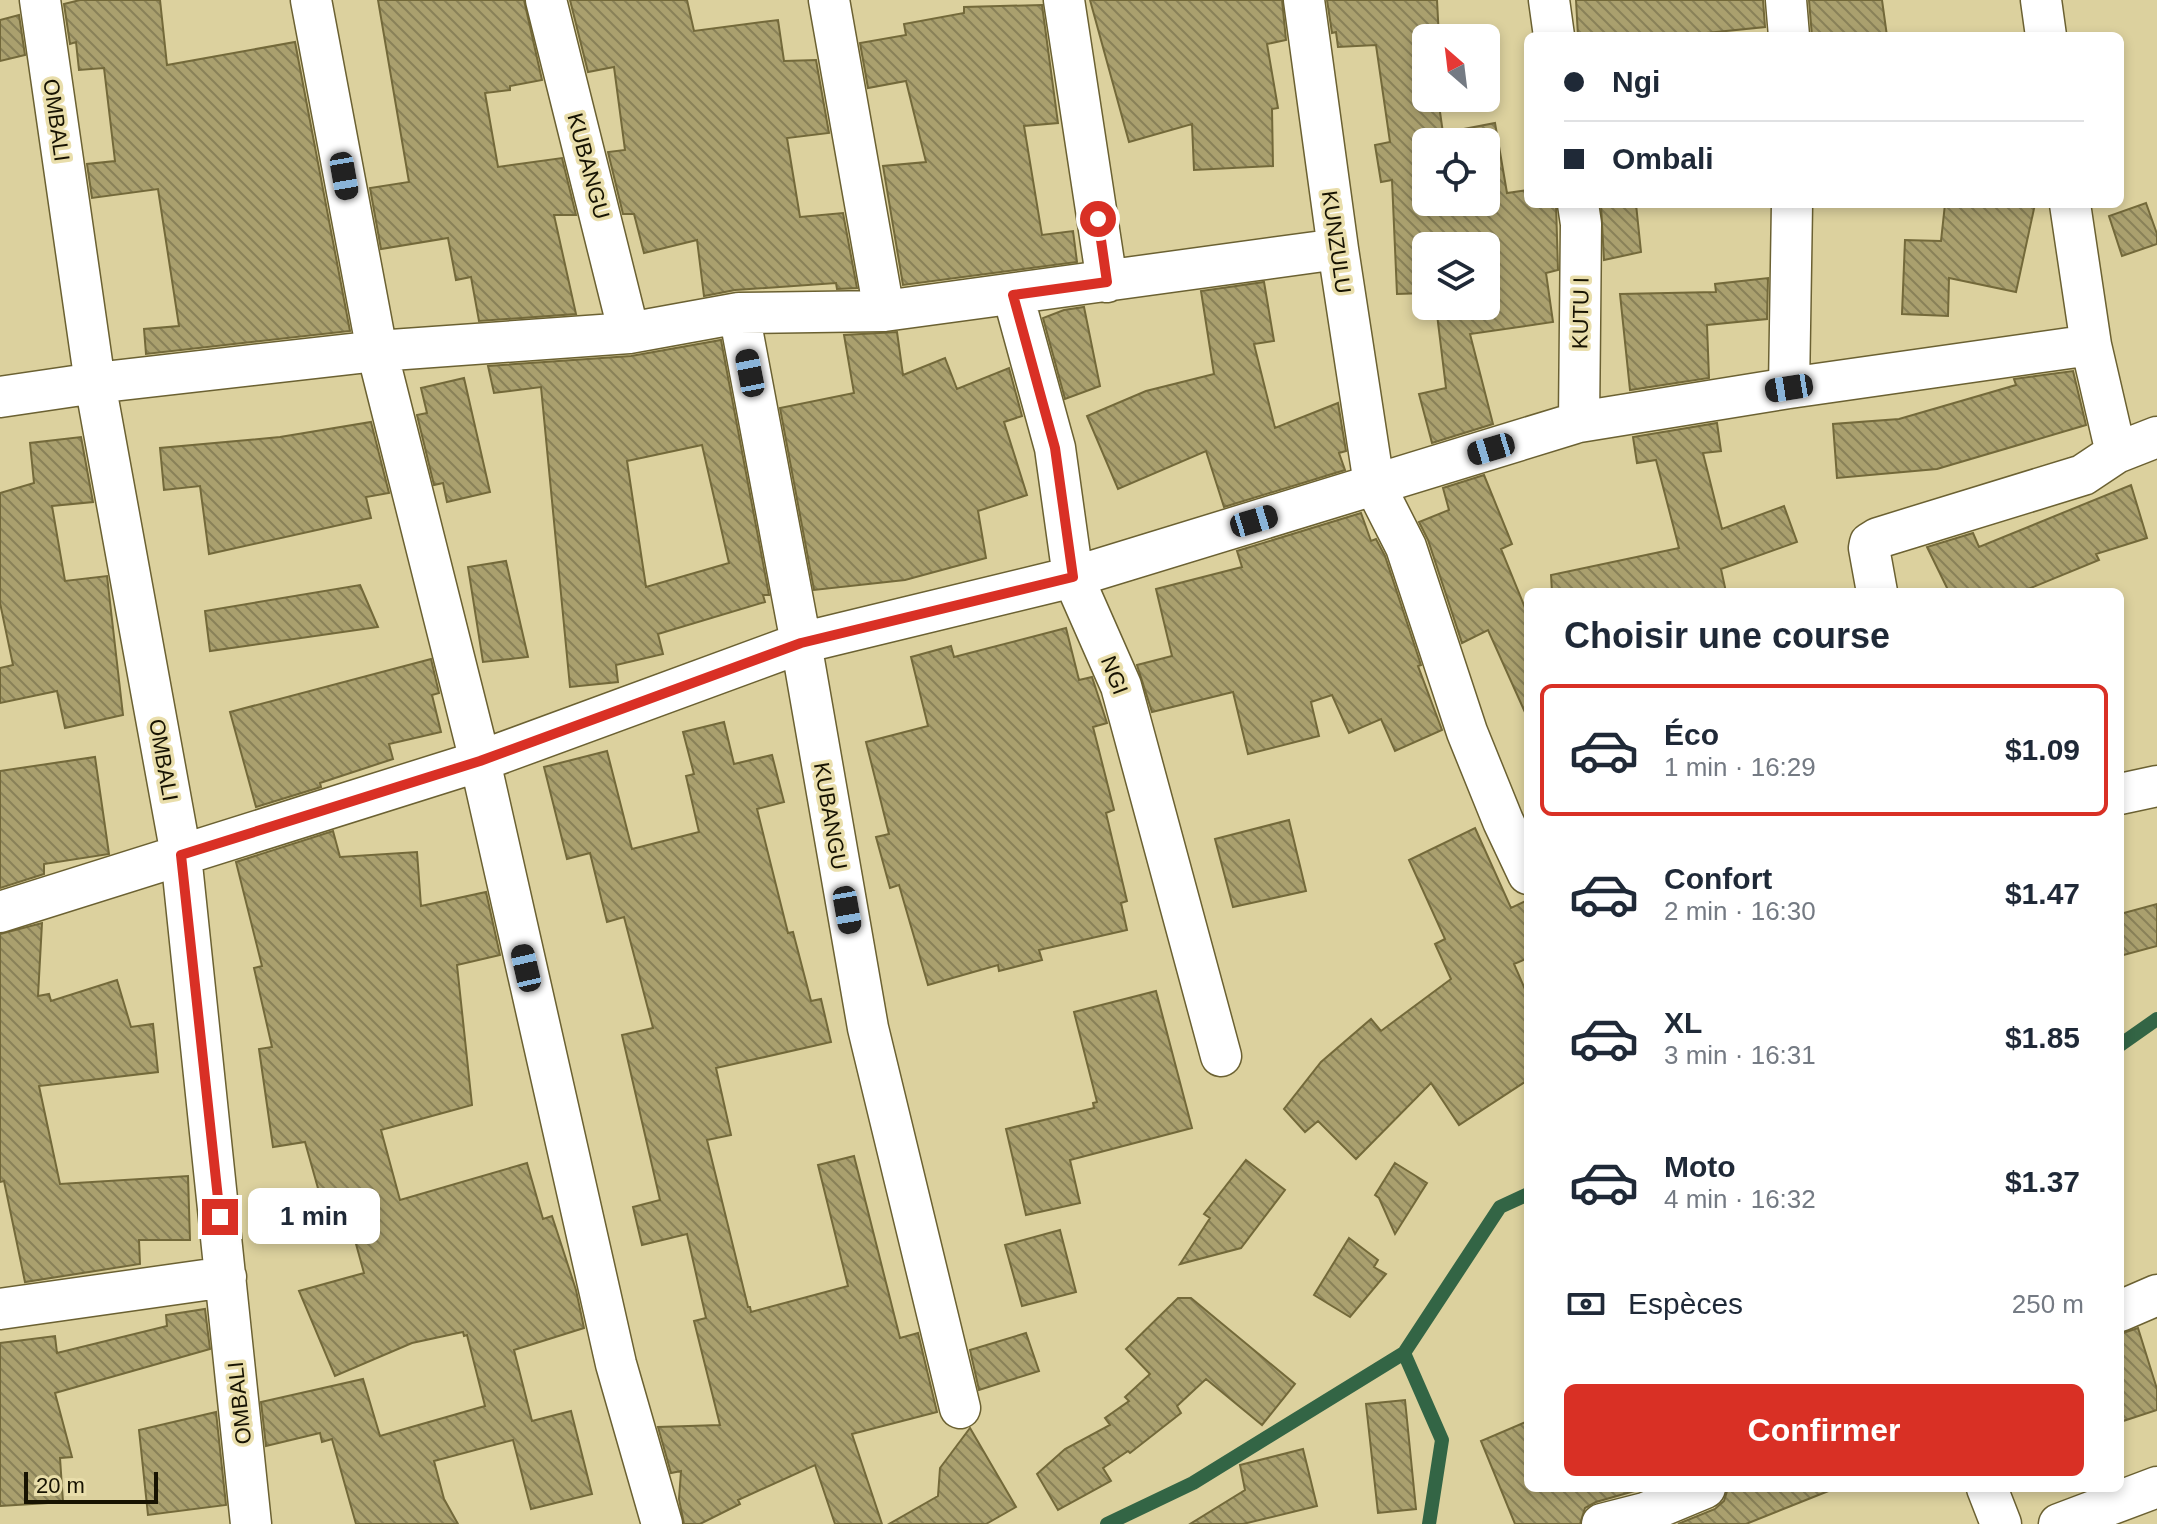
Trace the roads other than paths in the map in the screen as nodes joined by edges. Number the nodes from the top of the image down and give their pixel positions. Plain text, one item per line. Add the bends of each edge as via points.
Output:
1 (40, 0) edge
2 (311, 0) edge
3 (546, 0) edge
4 (829, 0) edge
5 (1064, 0) edge
6 (1304, 0) edge
7 (1549, 0) edge
8 (1786, 0) edge
9 (2041, 0) edge
10 (1553, 32) edge
11 (1789, 32) edge
12 (2045, 32) edge
13 (1579, 208) edge
14 (1792, 208) edge
15 (2071, 208) edge
16 (1338, 249) junction
17 (1107, 282) junction
18 (1013, 295) junction
19 (884, 311) junction
20 (739, 313) junction
21 (629, 333) junction
22 (2091, 345) junction
23 (377, 351) junction
24 (95, 383) junction
25 (1789, 388) junction
26 (0, 397) edge
27 (1579, 422) junction
28 (2157, 437) edge
29 (2116, 453) junction
30 (1374, 484) junction
31 (1073, 577) junction
32 (1876, 588) edge
33 (801, 643) junction
34 (480, 761) junction
35 (2157, 786) edge
36 (2124, 793) edge
37 (1515, 820) edge
38 (181, 855) junction
39 (1524, 857) edge
40 (0, 912) edge
41 (1221, 1056) dead end
42 (226, 1277) junction
43 (2157, 1295) edge
44 (0, 1309) edge
45 (2124, 1309) edge
46 (960, 1408) dead end
47 (2157, 1487) edge
48 (1698, 1492) edge
49 (1989, 1492) edge
50 (1647, 1519) edge
51 (2080, 1520) edge
52 (244, 1524) edge
53 (251, 1524) edge
54 (662, 1524) edge
55 (1602, 1524) edge
56 (2001, 1524) edge

1 - 24 street, OMBALI
2 - 23 street
3 - 21 street, KUBANGU
4 - 19 street
5 - 17 street
6 - 16 street, KUNZULU
7 - 10 street
8 - 11 street
9 - 12 street
13 - 27 street, KUTU I
14 - 25 street
15 - 22 street
16 - 17 street
16 - 30 street, KUNZULU
17 - 18 street
18 - 19 street
18 - 31 street, NGI via 1055,448
19 - 20 street
20 - 21 street
20 - 33 street, KUBANGU
21 - 23 street
22 - 25 street
22 - 29 street
23 - 24 street
23 - 34 street
24 - 26 street
24 - 38 street, OMBALI
25 - 27 street
27 - 30 street
28 - 29 street
29 - 32 street via 2083,475 1878,538 1869,548
30 - 31 street
30 - 37 street, KUNZULU via 1406,547 1467,732
31 - 33 street
31 - 41 street, NGI via 1121,686
33 - 34 street
33 - 46 street, KUBANGU via 868,1028
34 - 38 street
34 - 54 street via 612,1348
35 - 36 street
37 - 39 street, KUNZULU
38 - 40 street
38 - 42 street, OMBALI
42 - 44 street
42 - 53 street, OMBALI
43 - 45 street
47 - 51 street
48 - 50 street
49 - 56 street
50 - 55 street
52 - 53 street

